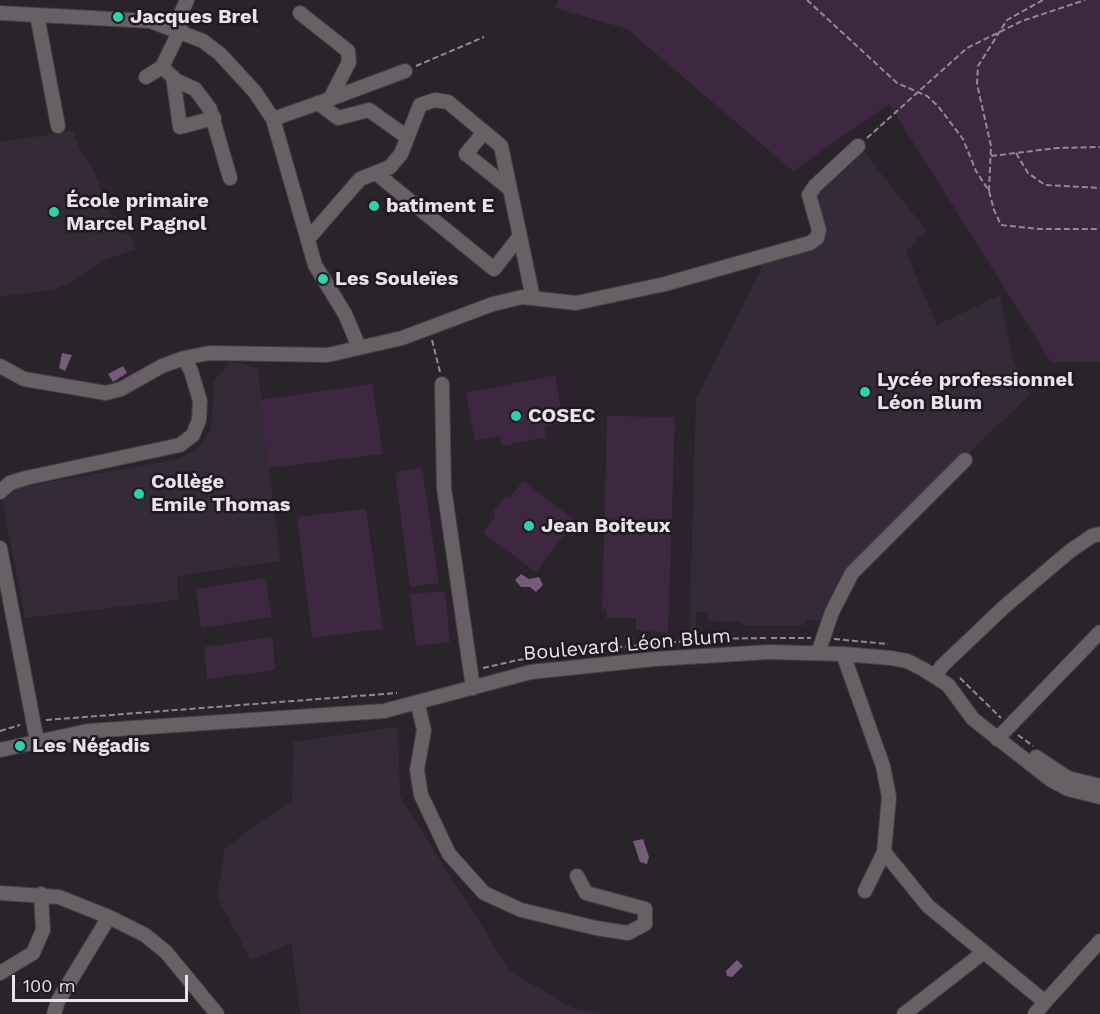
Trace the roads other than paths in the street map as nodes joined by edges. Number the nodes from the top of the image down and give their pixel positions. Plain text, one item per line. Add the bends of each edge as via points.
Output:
1 (187, 0) edge
2 (0, 13) edge
3 (300, 13) dead end
4 (37, 15) junction
5 (180, 30) junction
6 (162, 67) junction
7 (405, 71) road end
8 (146, 77) dead end
9 (173, 77) junction
10 (324, 101) junction
11 (214, 118) junction
12 (273, 119) junction
13 (58, 126) dead end
14 (484, 132) junction
15 (407, 137) junction
16 (858, 146) road end
17 (377, 174) junction
18 (230, 178) dead end
19 (510, 189) junction
20 (520, 236) junction
21 (308, 239) junction
22 (533, 298) junction
23 (359, 347) junction
24 (184, 358) junction
25 (0, 366) edge
26 (442, 384) road end
27 (965, 460) dead end
28 (0, 492) edge
29 (1100, 534) edge
30 (0, 548) edge
31 (1100, 632) edge
32 (818, 654) junction
33 (843, 654) junction
34 (935, 676) junction
35 (473, 688) junction
36 (418, 705) junction
37 (1000, 735) junction
38 (37, 741) junction
39 (0, 750) edge
40 (1100, 786) edge
41 (1100, 797) edge
42 (884, 852) junction
43 (577, 876) dead end
44 (865, 891) dead end
45 (0, 893) edge
46 (41, 894) junction
47 (109, 917) junction
48 (1100, 941) edge
49 (984, 952) junction
50 (0, 973) edge
51 (1045, 1002) junction
52 (54, 1014) edge
53 (218, 1014) edge
54 (904, 1014) edge
55 (1035, 1014) edge

1 - 5 street
2 - 4 street
3 - 10 street via 348,51 349,62
4 - 5 street via 150,21
4 - 13 street
5 - 6 street
5 - 12 street via 220,54 255,92
6 - 8 street
6 - 9 street
7 - 10 street
9 - 11 street via 195,89
9 - 11 street via 180,127
10 - 12 street
10 - 15 street via 338,118 369,110
11 - 18 street
12 - 21 street
14 - 15 street via 448,102 435,100 420,105
14 - 19 street via 501,146
14 - 19 street via 466,154
15 - 17 street via 401,154
16 - 22 street via 809,195 819,230 810,243 665,284 576,303
17 - 20 street via 494,269
17 - 21 street via 360,179
19 - 20 street
20 - 22 street
21 - 23 street via 315,265 345,314
22 - 23 street via 493,304 429,329
23 - 24 street via 328,355 209,353
24 - 25 street via 106,393 24,379
24 - 28 street via 200,401 200,420 193,435 180,446 26,478 10,483
26 - 35 street via 444,488
27 - 32 street via 852,573 832,612
29 - 34 street via 1070,551 1004,607
30 - 38 street
31 - 37 street
32 - 33 street, Boulevard Léon Blum
32 - 35 street, Boulevard Léon Blum via 769,652 655,659 531,672
33 - 34 street, Boulevard Léon Blum via 907,661
33 - 42 street via 887,782
34 - 37 street, Boulevard Léon Blum via 948,685 973,718
35 - 36 street, Boulevard Léon Blum
36 - 38 street, Boulevard Léon Blum via 342,716 88,732
36 - 43 street via 424,730 417,770 421,795 449,854 484,893 521,910 596,928 628,933 645,924 645,909 586,893
37 - 40 street, Boulevard Léon Blum via 1057,772 1081,783
37 - 41 street, Boulevard Léon Blum via 1051,780
38 - 39 street, Boulevard Léon Blum
42 - 44 street
42 - 49 street via 928,906
45 - 46 street
46 - 47 street
46 - 50 street via 43,930 33,953
47 - 52 street
47 - 53 street via 166,951
48 - 51 street
49 - 51 street
49 - 54 street
51 - 55 street

